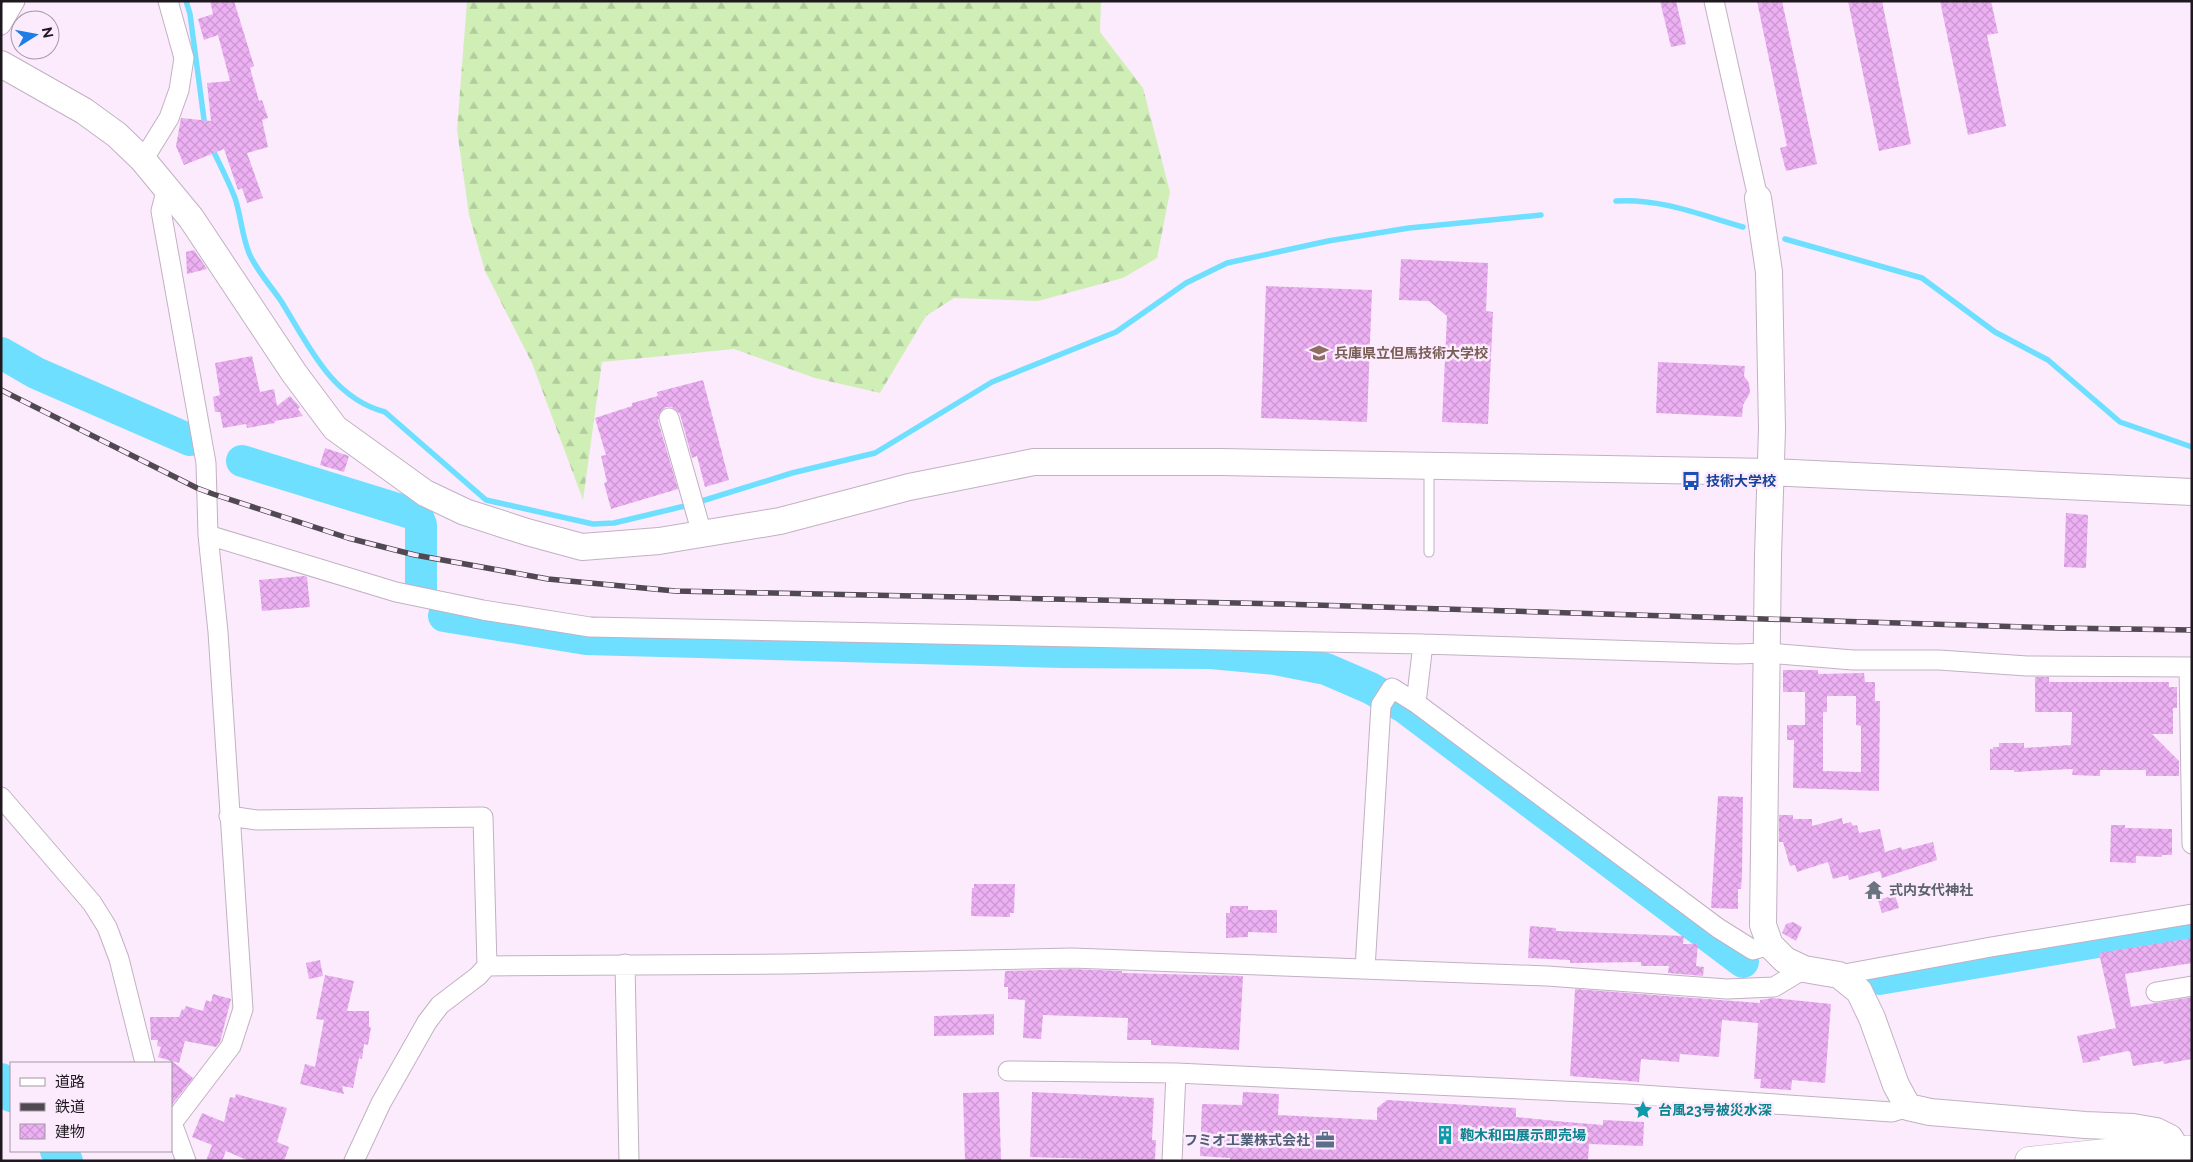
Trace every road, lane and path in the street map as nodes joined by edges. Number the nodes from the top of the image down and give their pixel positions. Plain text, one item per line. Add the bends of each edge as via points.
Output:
1 (15, 1) edge
2 (168, 1) edge
3 (1714, 1) edge
4 (1, 25) edge
5 (1, 64) edge
6 (143, 160) junction
7 (167, 188) junction
8 (1758, 198) joint
9 (669, 418) dead end
10 (1428, 466) junction
11 (1770, 472) junction
12 (2192, 492) edge
13 (702, 534) junction
14 (208, 535) junction
15 (1429, 552) dead end
16 (1423, 644) junction
17 (1767, 653) junction
18 (2190, 667) edge
19 (1416, 703) junction
20 (1, 797) edge
21 (229, 816) junction
22 (2192, 844) edge
23 (2192, 914) edge
24 (1770, 945) junction
25 (624, 964) junction
26 (487, 966) junction
27 (1365, 969) junction
28 (1804, 969) junction
29 (1839, 976) junction
30 (2192, 986) edge
31 (2156, 992) dead end
32 (144, 1062) edge
33 (1008, 1071) dead end
34 (1176, 1073) junction
35 (1908, 1106) junction
36 (172, 1121) edge
37 (2184, 1150) edge
38 (186, 1161) edge
39 (354, 1161) edge
40 (629, 1161) edge
41 (1172, 1161) edge
42 (2029, 1161) edge

1 - 4 street
2 - 6 street via 184,58 179,90 169,118
3 - 8 street
5 - 6 street via 84,111 117,135
6 - 7 street
7 - 13 street via 335,428 425,493 465,512 582,547
7 - 14 street via 161,211 206,463
8 - 11 street via 1769,272
9 - 13 street
10 - 11 street
10 - 13 street via 1034,462 909,487 780,521
10 - 15 lane
11 - 12 street
11 - 17 street
14 - 16 street via 396,592 483,610 590,626
14 - 21 street via 218,632
16 - 17 street
16 - 19 street
17 - 18 street via 1853,660 1939,660 2028,666
17 - 24 street via 1763,924
18 - 22 street
19 - 24 street via 1718,928 1753,950
19 - 27 street via 1392,688 1385,698
20 - 32 street via 92,903 107,927
21 - 26 street via 257,820 483,817
21 - 36 street via 243,1009 231,1046
23 - 29 street
24 - 28 street via 1785,960
25 - 26 street
25 - 27 street via 1072,958
25 - 40 street
26 - 39 street via 440,1005 427,1022 381,1103
27 - 28 street via 1547,976 1727,989 1774,987
28 - 29 street
29 - 35 street via 1859,991 1896,1085
30 - 31 street
33 - 34 street
34 - 35 street via 1627,1094 1892,1112
34 - 41 street
35 - 37 street via 1930,1112 2133,1127 2156,1131
36 - 38 street
37 - 42 highway via 2135,1150

